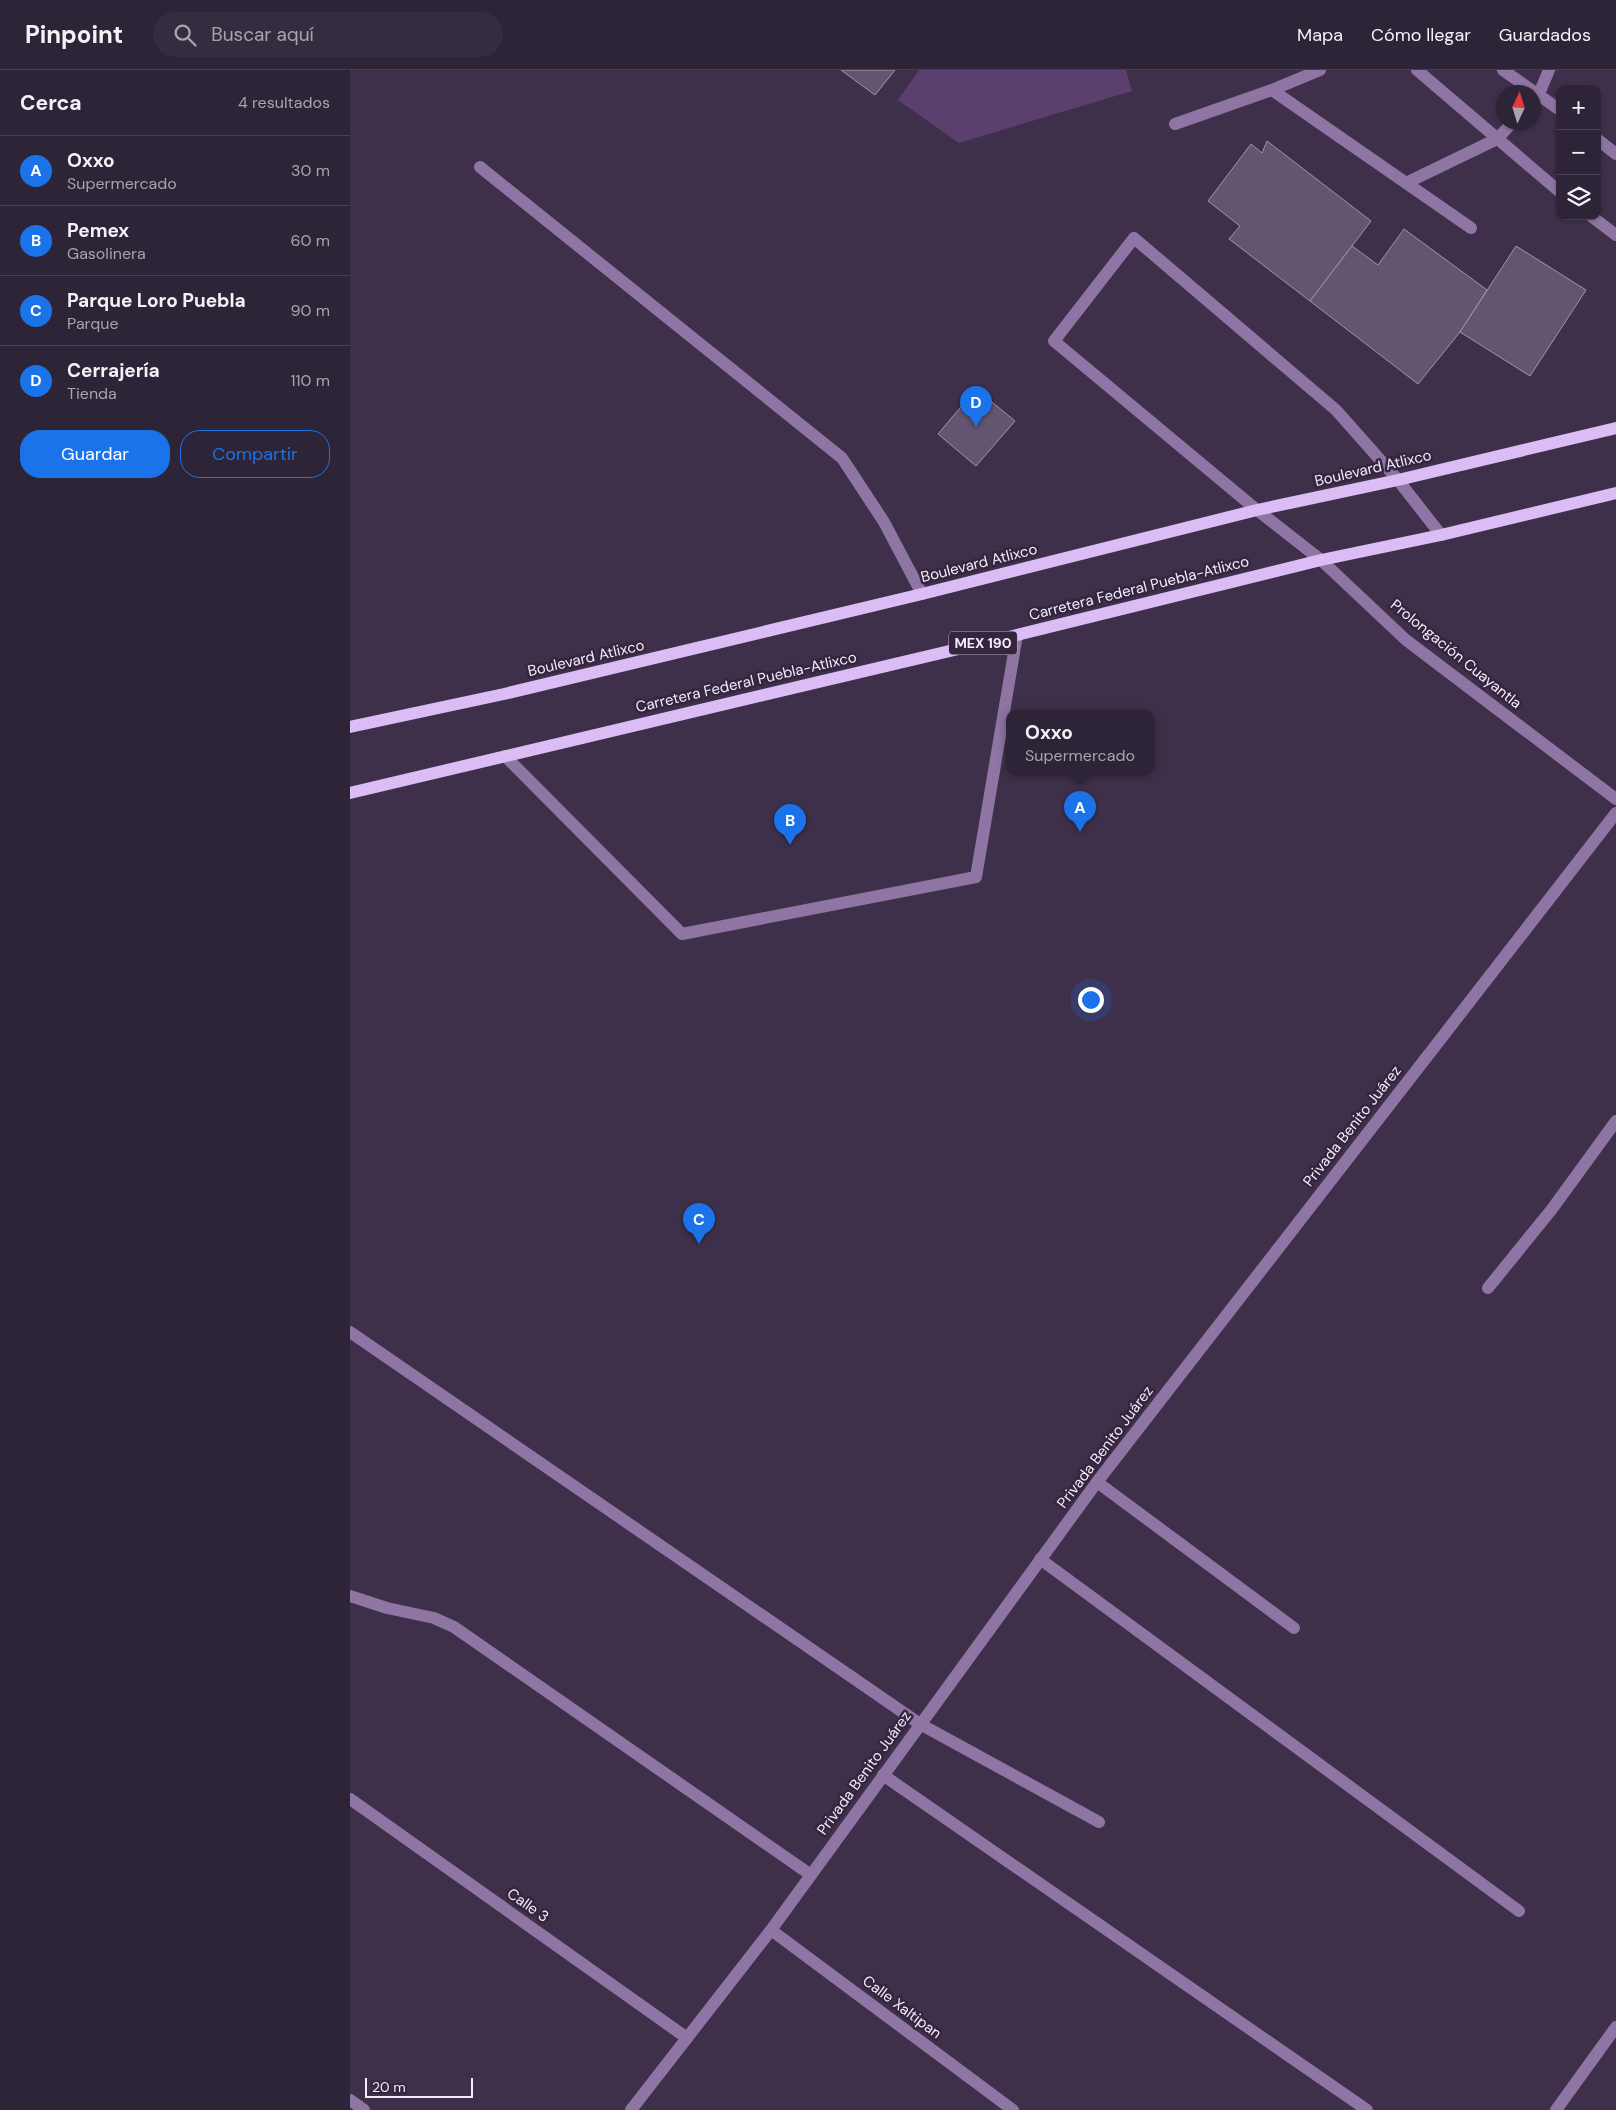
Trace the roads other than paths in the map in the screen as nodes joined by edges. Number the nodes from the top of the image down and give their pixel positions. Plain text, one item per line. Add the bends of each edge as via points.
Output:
1 (1320, 70) edge
2 (1417, 70) edge
3 (1503, 70) edge
4 (1549, 70) edge
5 (1521, 85) edge
6 (1541, 87) edge
7 (1272, 90) junction
8 (1541, 100) edge
9 (1556, 108) edge
10 (1175, 124) dead end
11 (1505, 130) edge
12 (1497, 139) junction
13 (1601, 142) edge
14 (1616, 154) edge
15 (480, 167) dead end
16 (1406, 183) junction
17 (1556, 189) edge
18 (1596, 220) edge
19 (1471, 228) dead end
20 (1616, 236) edge
21 (1616, 428) edge
22 (1398, 480) junction
23 (1616, 493) edge
24 (1257, 510) junction
25 (1440, 535) junction
26 (1321, 560) junction
27 (922, 594) junction
28 (1017, 635) junction
29 (350, 727) edge
30 (505, 756) junction
31 (350, 793) edge
32 (1616, 799) edge
33 (1616, 813) edge
34 (1616, 1121) edge
35 (1488, 1288) dead end
36 (350, 1332) edge
37 (1097, 1482) junction
38 (1040, 1559) junction
39 (350, 1596) edge
40 (1294, 1628) dead end
41 (920, 1724) junction
42 (883, 1775) junction
43 (350, 1799) edge
44 (1099, 1822) dead end
45 (811, 1875) junction
46 (1519, 1911) dead end
47 (771, 1930) junction
48 (1616, 2027) edge
49 (687, 2038) junction
50 (350, 2100) edge
51 (364, 2110) edge
52 (632, 2110) edge
53 (1013, 2110) edge
54 (1367, 2110) edge
55 (1556, 2110) edge

1 - 7 street
2 - 12 street
3 - 5 street
4 - 6 street
7 - 10 street
7 - 16 street
8 - 9 street
11 - 12 street
12 - 16 street
12 - 17 street
13 - 14 street
15 - 27 street via 842,458 884,522
16 - 19 street
18 - 20 street
21 - 22 main road, Boulevard Atlixco
22 - 24 main road, Boulevard Atlixco
22 - 24 street, Prolongación Cuayantla via 1336,410 1134,238 1054,341
22 - 25 street
23 - 25 main road, Carretera Federal Puebla-Atlixco / MEX 190
24 - 26 street, Prolongación Cuayantla
24 - 27 main road, Boulevard Atlixco
25 - 26 main road, Carretera Federal Puebla-Atlixco / MEX 190
26 - 28 main road, Carretera Federal Puebla-Atlixco / MEX 190
26 - 32 street, Prolongación Cuayantla via 1406,640
27 - 29 main road, Boulevard Atlixco via 504,694
28 - 30 main road, Carretera Federal Puebla-Atlixco / MEX 190
28 - 30 street via 976,877 682,934
30 - 31 main road, Carretera Federal Puebla-Atlixco / MEX 190
33 - 37 street, Privada Benito Juárez
34 - 35 street via 1552,1209
36 - 41 street
37 - 38 street, Privada Benito Juárez
37 - 40 street
38 - 41 street, Privada Benito Juárez
38 - 46 street
39 - 45 street via 434,1618 454,1627
41 - 42 street, Privada Benito Juárez
41 - 44 street
42 - 45 street, Privada Benito Juárez
42 - 54 street
43 - 49 street, Calle 3
45 - 47 street, Privada Benito Juárez
47 - 49 street, Privada Benito Juárez
47 - 53 street, Calle Xaltipan
48 - 55 street
49 - 52 street, Privada Benito Juárez
50 - 51 street

